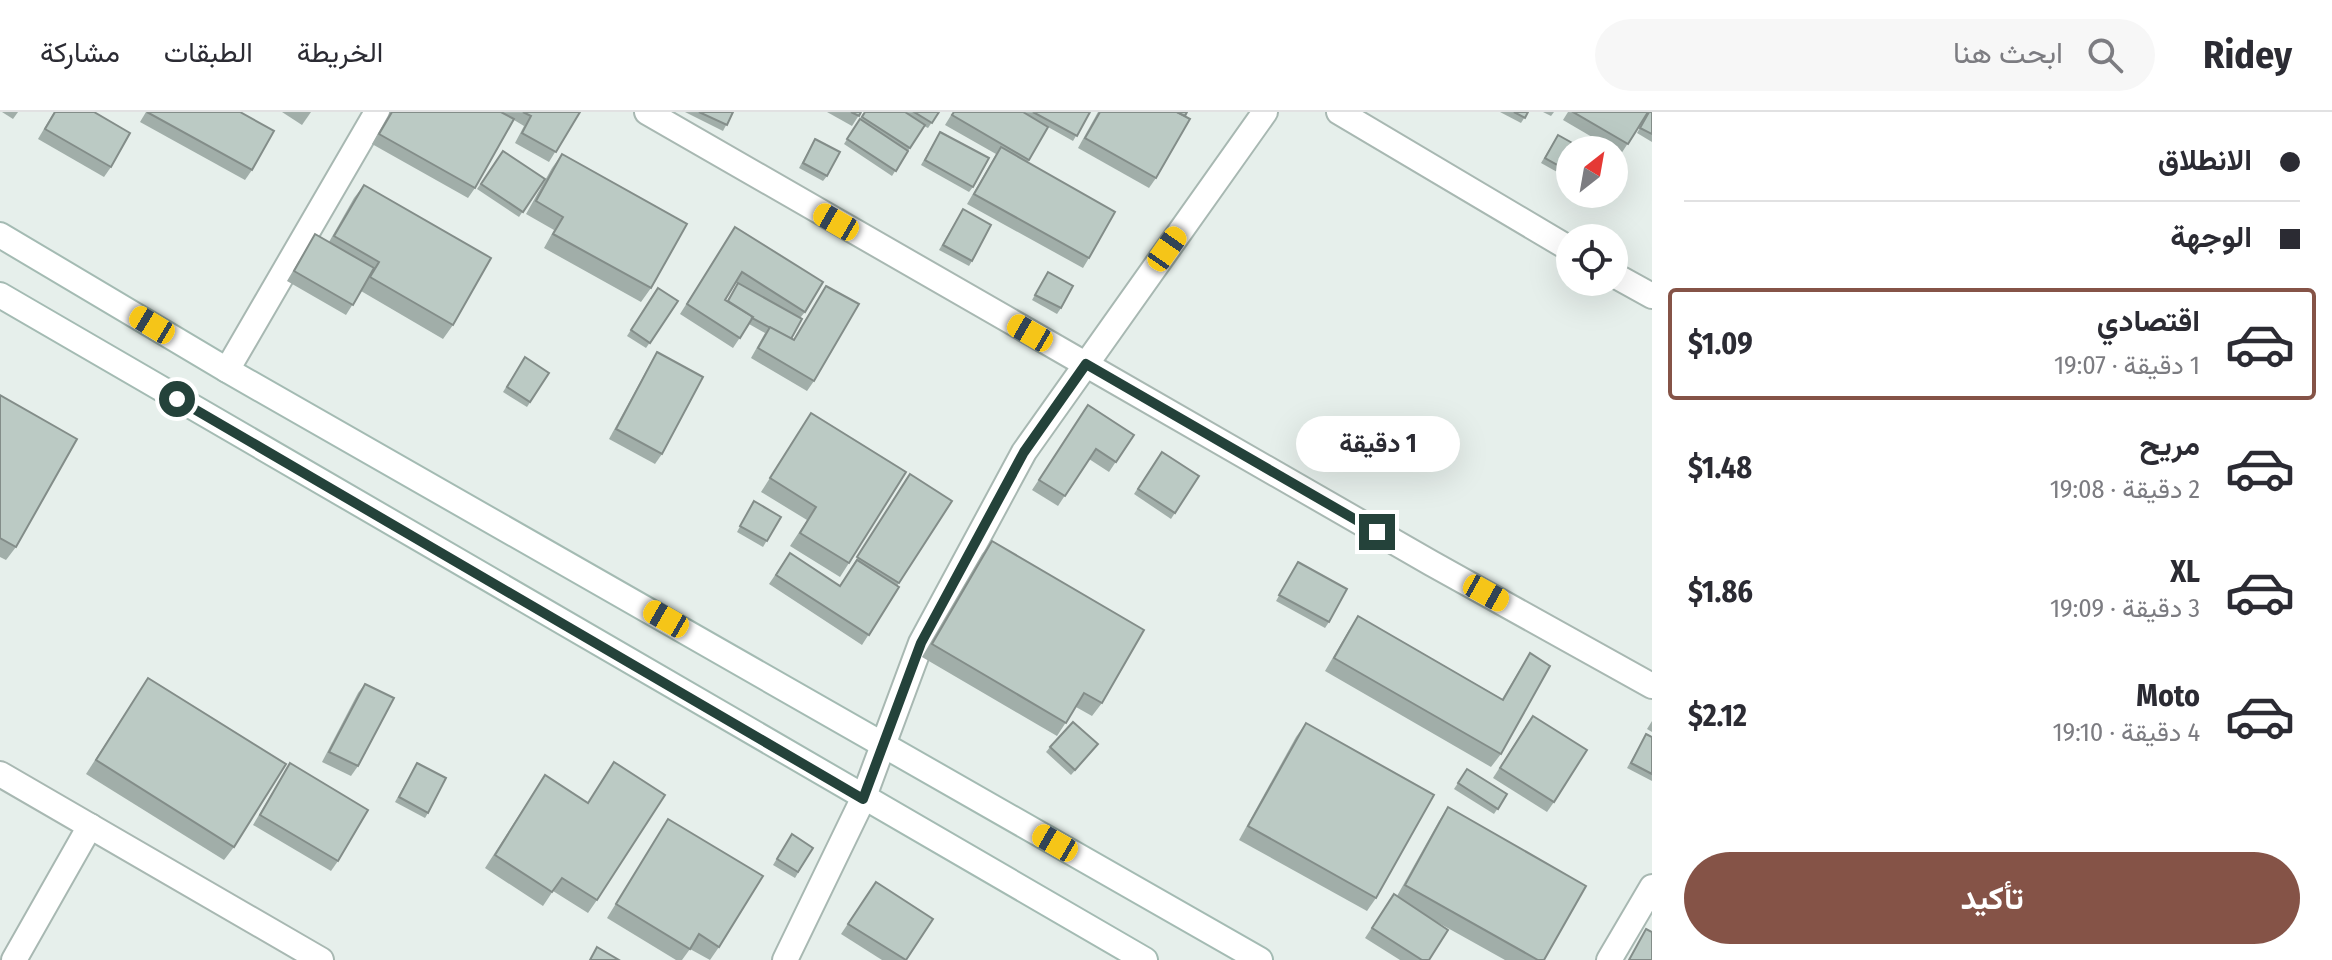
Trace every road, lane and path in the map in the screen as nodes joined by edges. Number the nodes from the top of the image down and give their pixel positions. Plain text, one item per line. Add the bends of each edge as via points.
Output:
1 (377, 112) edge
2 (647, 112) edge
3 (1265, 112) edge
4 (1339, 112) edge
5 (0, 235) edge
6 (1556, 241) edge
7 (1628, 283) edge
8 (0, 295) edge
9 (1652, 296) edge
10 (1086, 364) junction
11 (227, 370) junction
12 (1652, 686) edge
13 (882, 743) junction
14 (0, 774) edge
15 (863, 799) junction
16 (90, 826) junction
17 (1652, 887) edge
18 (14, 960) edge
19 (321, 960) edge
20 (785, 960) edge
21 (1145, 960) edge
22 (1260, 960) edge
23 (1609, 960) edge

1 - 11 street
2 - 10 street
3 - 10 street
4 - 6 street
5 - 11 street
7 - 9 street
8 - 15 street
10 - 12 street
10 - 13 street via 1024,452 968,553 921,643
11 - 13 street
13 - 15 street
13 - 22 street
14 - 16 street
15 - 20 street
15 - 21 street
16 - 18 street
16 - 19 street
17 - 23 street

